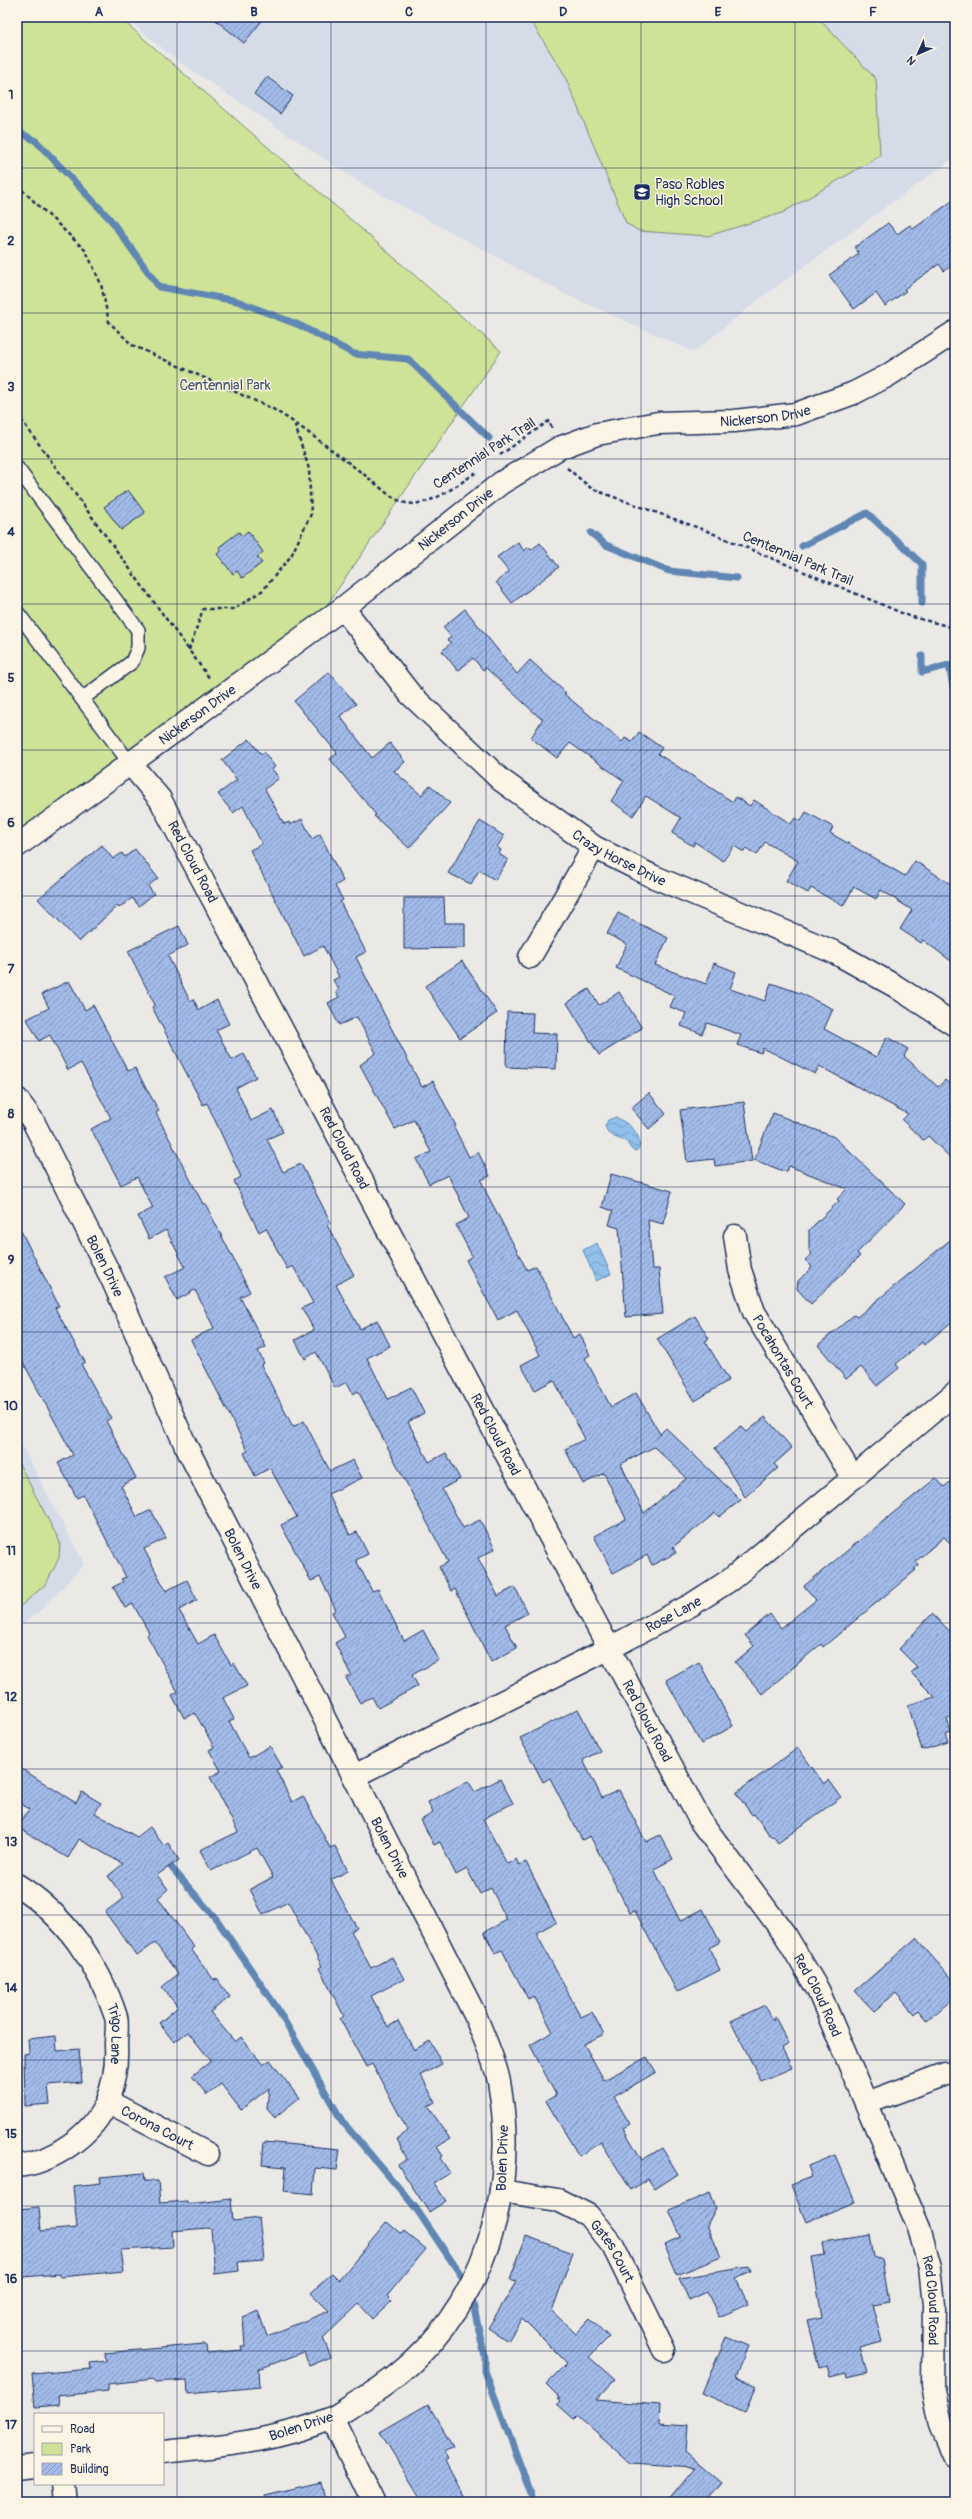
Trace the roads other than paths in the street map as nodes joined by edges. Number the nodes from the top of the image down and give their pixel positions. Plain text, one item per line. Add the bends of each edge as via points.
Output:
1 (955, 332) edge
2 (17, 468) edge
3 (343, 608) junction
4 (17, 612) edge
5 (82, 699) junction
6 (129, 762) junction
7 (17, 846) edge
8 (594, 847) junction
9 (530, 957) dead end
10 (955, 1025) edge
11 (17, 1099) edge
12 (735, 1236) dead end
13 (955, 1393) edge
14 (853, 1478) junction
15 (610, 1648) junction
16 (354, 1776) junction
17 (17, 1885) edge
18 (955, 2073) edge
19 (107, 2101) junction
20 (867, 2103) junction
21 (208, 2154) dead end
22 (17, 2166) edge
23 (501, 2191) junction
24 (664, 2350) dead end
25 (332, 2418) junction
26 (164, 2452) edge
27 (955, 2458) edge
28 (34, 2466) edge
29 (17, 2468) edge
30 (62, 2485) edge
31 (64, 2502) edge
32 (373, 2502) edge

1 - 3 street, Nickerson Drive via 887,376 854,393 796,414 734,421 658,423 597,434 560,448 501,483
2 - 5 lane via 138,630 138,648 132,662
3 - 6 street, Nickerson Drive
3 - 8 street, Crazy Horse Drive via 410,694 501,780
4 - 5 lane
5 - 6 lane
6 - 7 street, Nickerson Drive
6 - 15 street, Red Cloud Road via 164,806
8 - 9 street
8 - 10 street, Crazy Horse Drive via 652,876 836,953
11 - 16 street, Bolen Drive via 33,1121 114,1281 186,1444
12 - 14 street, Pocahontas Court via 740,1270 754,1312
13 - 14 street, Rose Lane
14 - 15 street, Rose Lane via 730,1580 691,1605
15 - 16 street, Rose Lane
15 - 20 street, Red Cloud Road via 701,1822 786,1936 818,1990
16 - 23 street, Bolen Drive via 475,2015 496,2074 505,2136
17 - 19 street, Trigo Lane via 30,1893 66,1925 96,1973 116,2018 117,2060
18 - 20 street via 945,2074
19 - 21 street, Corona Court
19 - 22 street, Trigo Lane via 95,2120 81,2135 56,2154
20 - 27 street, Red Cloud Road via 919,2228 930,2267 934,2305 934,2386 941,2425
23 - 24 street, Gates Court via 558,2200 588,2215 613,2246
23 - 25 street, Bolen Drive via 497,2219 480,2266 461,2305 438,2337 412,2364 381,2388
25 - 26 street, Bolen Drive via 287,2433 233,2444
25 - 32 street
28 - 29 street
30 - 31 street

